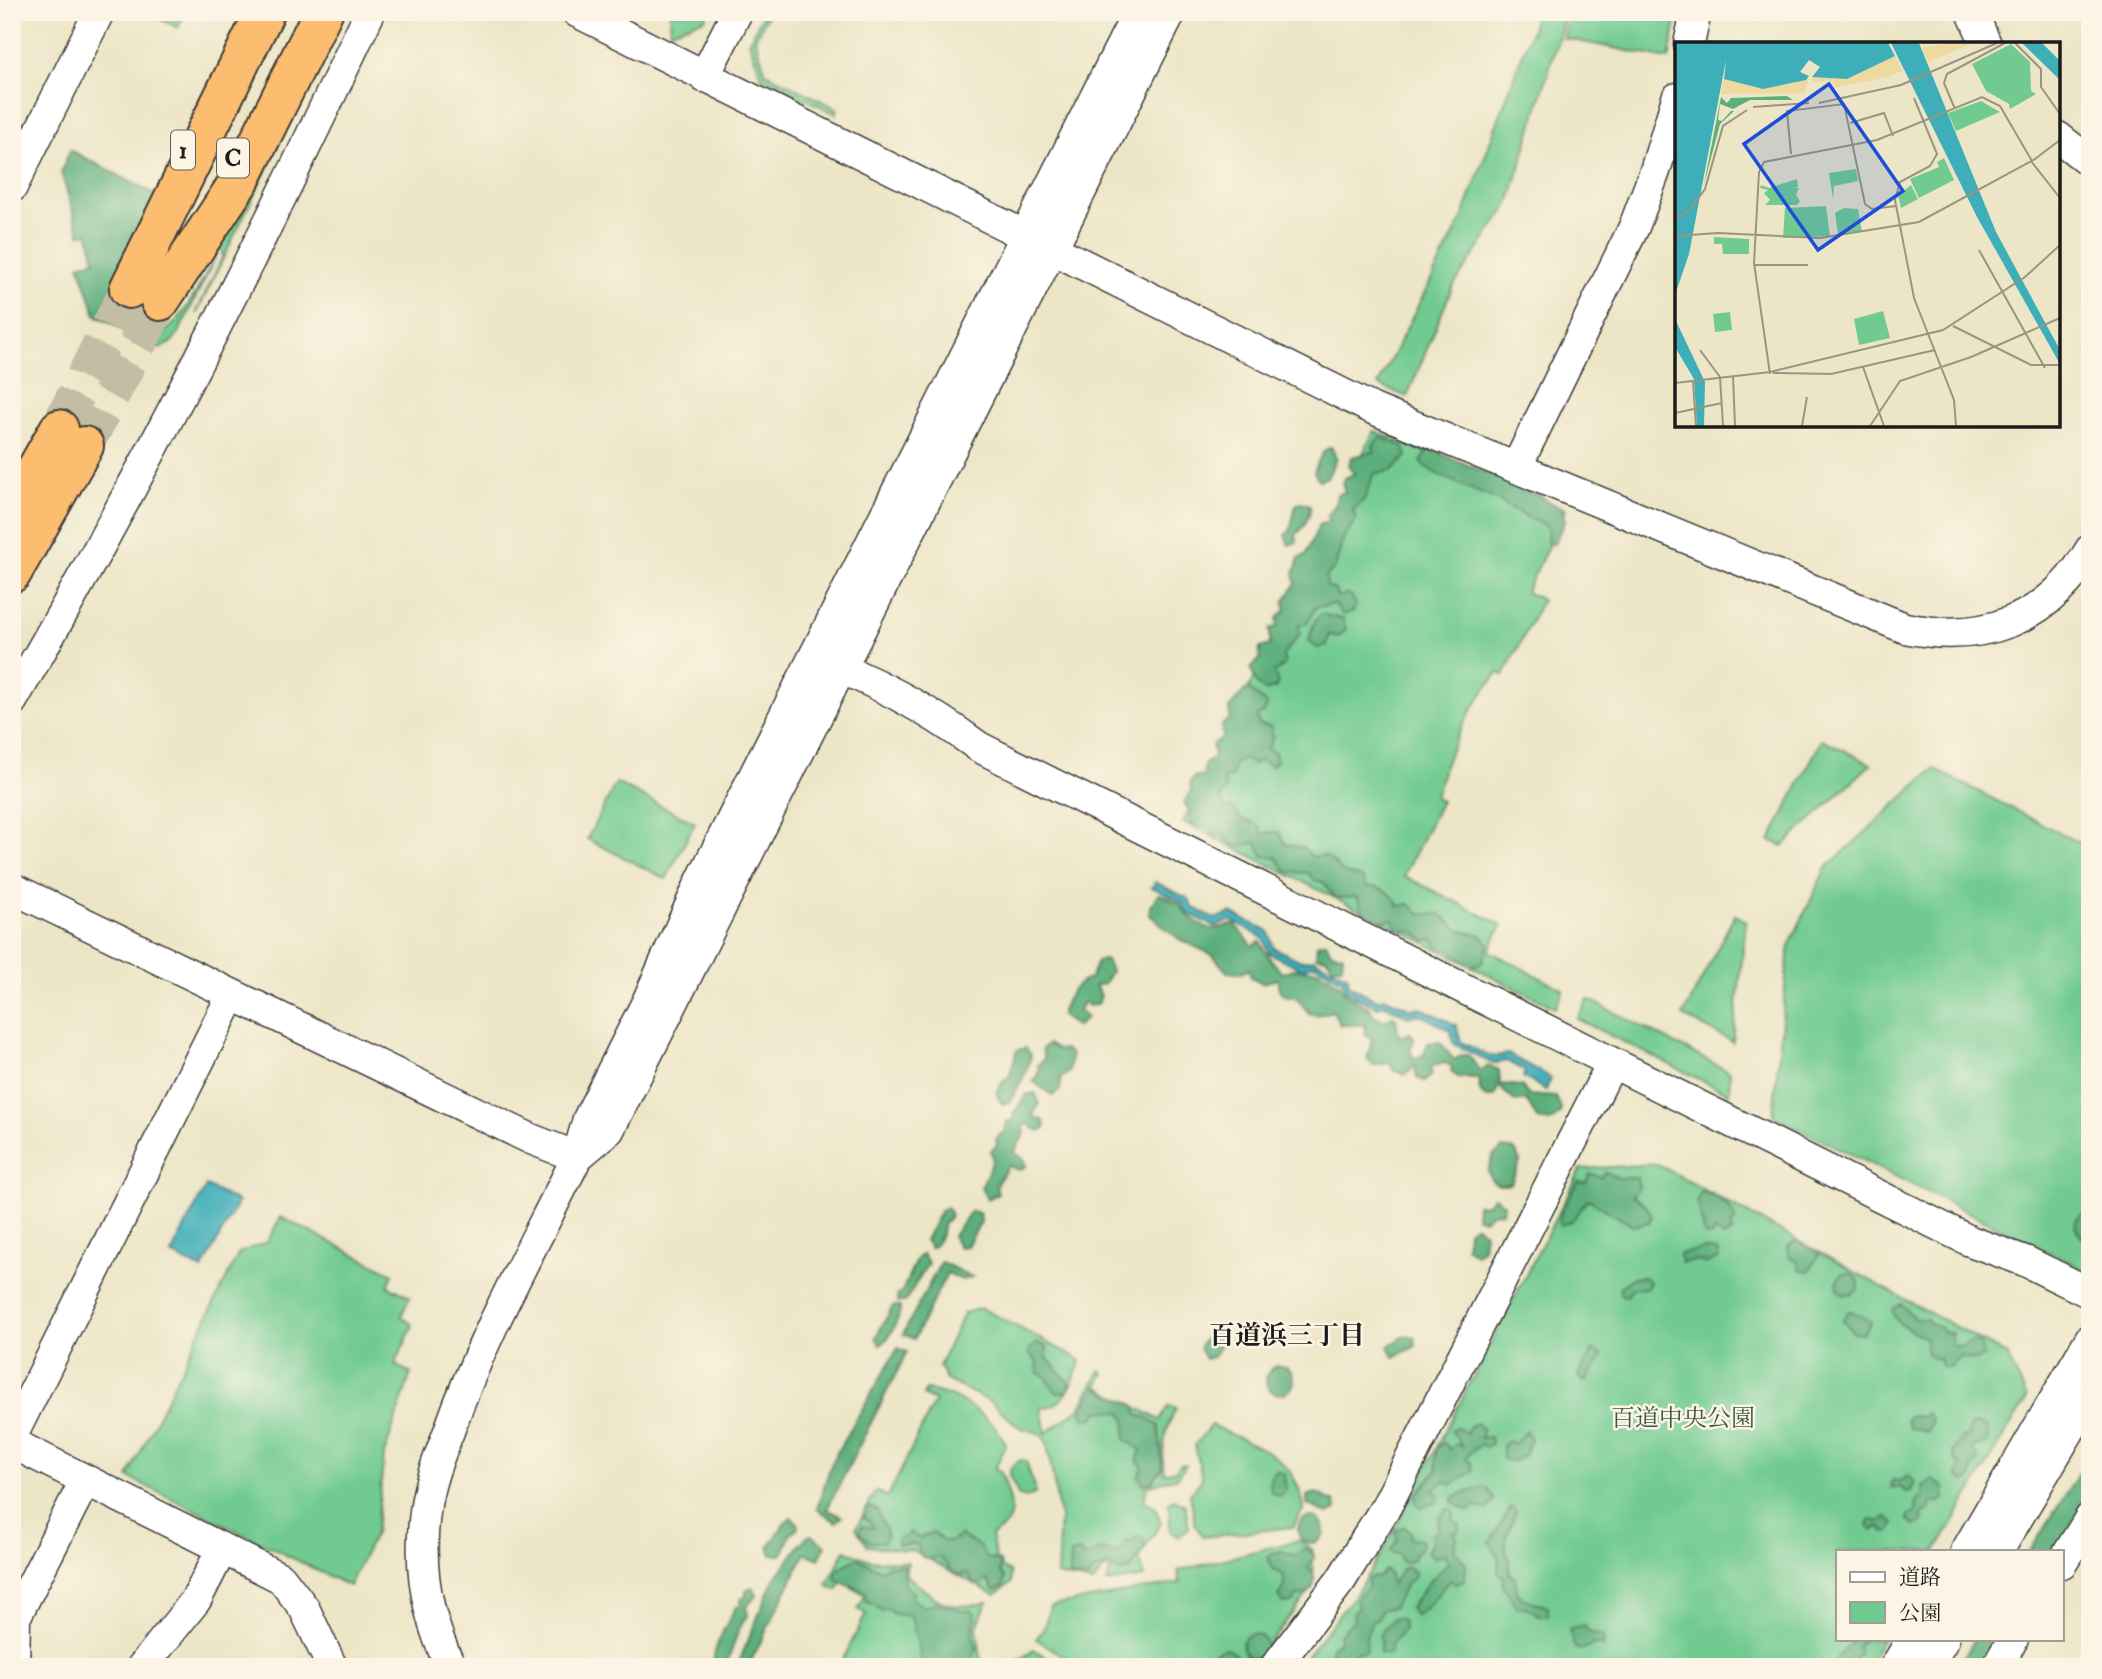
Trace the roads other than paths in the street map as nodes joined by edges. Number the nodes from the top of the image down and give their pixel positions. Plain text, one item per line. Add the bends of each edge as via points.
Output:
1 (100, 12) edge
2 (240, 12) edge
3 (265, 12) edge
4 (302, 12) edge
5 (323, 12) edge
6 (370, 12) edge
7 (577, 12) edge
8 (737, 12) edge
9 (1138, 12) edge
10 (1171, 12) edge
11 (1696, 12) edge
12 (1972, 12) edge
13 (1689, 42) edge
14 (1985, 42) edge
15 (704, 77) junction
16 (1675, 105) edge
17 (2060, 139) edge
18 (2090, 162) edge
19 (12, 187) edge
20 (1024, 235) junction
21 (1053, 251) junction
22 (145, 295) junction
23 (1516, 468) junction
24 (12, 512) edge
25 (2090, 550) edge
26 (12, 573) edge
27 (826, 662) junction
28 (12, 701) edge
29 (12, 888) edge
30 (232, 995) junction
31 (1612, 1063) junction
32 (577, 1157) junction
33 (2090, 1293) edge
34 (2090, 1339) edge
35 (2090, 1395) edge
36 (12, 1436) edge
37 (2079, 1440) edge
38 (12, 1443) edge
39 (85, 1481) junction
40 (2090, 1518) edge
41 (222, 1549) junction
42 (1967, 1550) edge
43 (1999, 1550) edge
44 (2064, 1560) edge
45 (1911, 1640) edge
46 (1943, 1640) edge
47 (2012, 1640) edge
48 (14, 1667) edge
49 (142, 1667) edge
50 (332, 1667) edge
51 (451, 1667) edge
52 (1275, 1667) edge
53 (1895, 1667) edge
54 (1927, 1667) edge
55 (1997, 1667) edge

1 - 19 street
2 - 22 highway, 1
3 - 22 highway, C via 196,159
4 - 22 highway, C via 225,173
5 - 22 highway via 240,180
6 - 28 street via 211,339
7 - 15 street
8 - 15 street
9 - 20 street
10 - 21 street
11 - 13 street
12 - 14 street
15 - 20 street
16 - 23 street via 1634,227
17 - 18 street
20 - 21 street
20 - 27 street
21 - 23 street via 1373,409
21 - 27 street
23 - 25 street via 1923,632 2000,627 2049,602
24 - 26 highway via 72,438
27 - 31 street via 935,714 979,747
27 - 32 street via 608,1130
29 - 30 street
30 - 32 street
30 - 36 street
31 - 33 street via 1970,1241 2025,1261
31 - 52 street via 1387,1506 1341,1580
32 - 51 street via 458,1403 433,1476 425,1511 425,1589
34 - 42 street
35 - 37 street
37 - 43 street
38 - 39 street
39 - 41 street
39 - 48 street via 15,1618
40 - 44 street
41 - 49 street via 196,1600
41 - 50 street via 281,1578 304,1608
45 - 53 street
46 - 54 street
47 - 55 street

